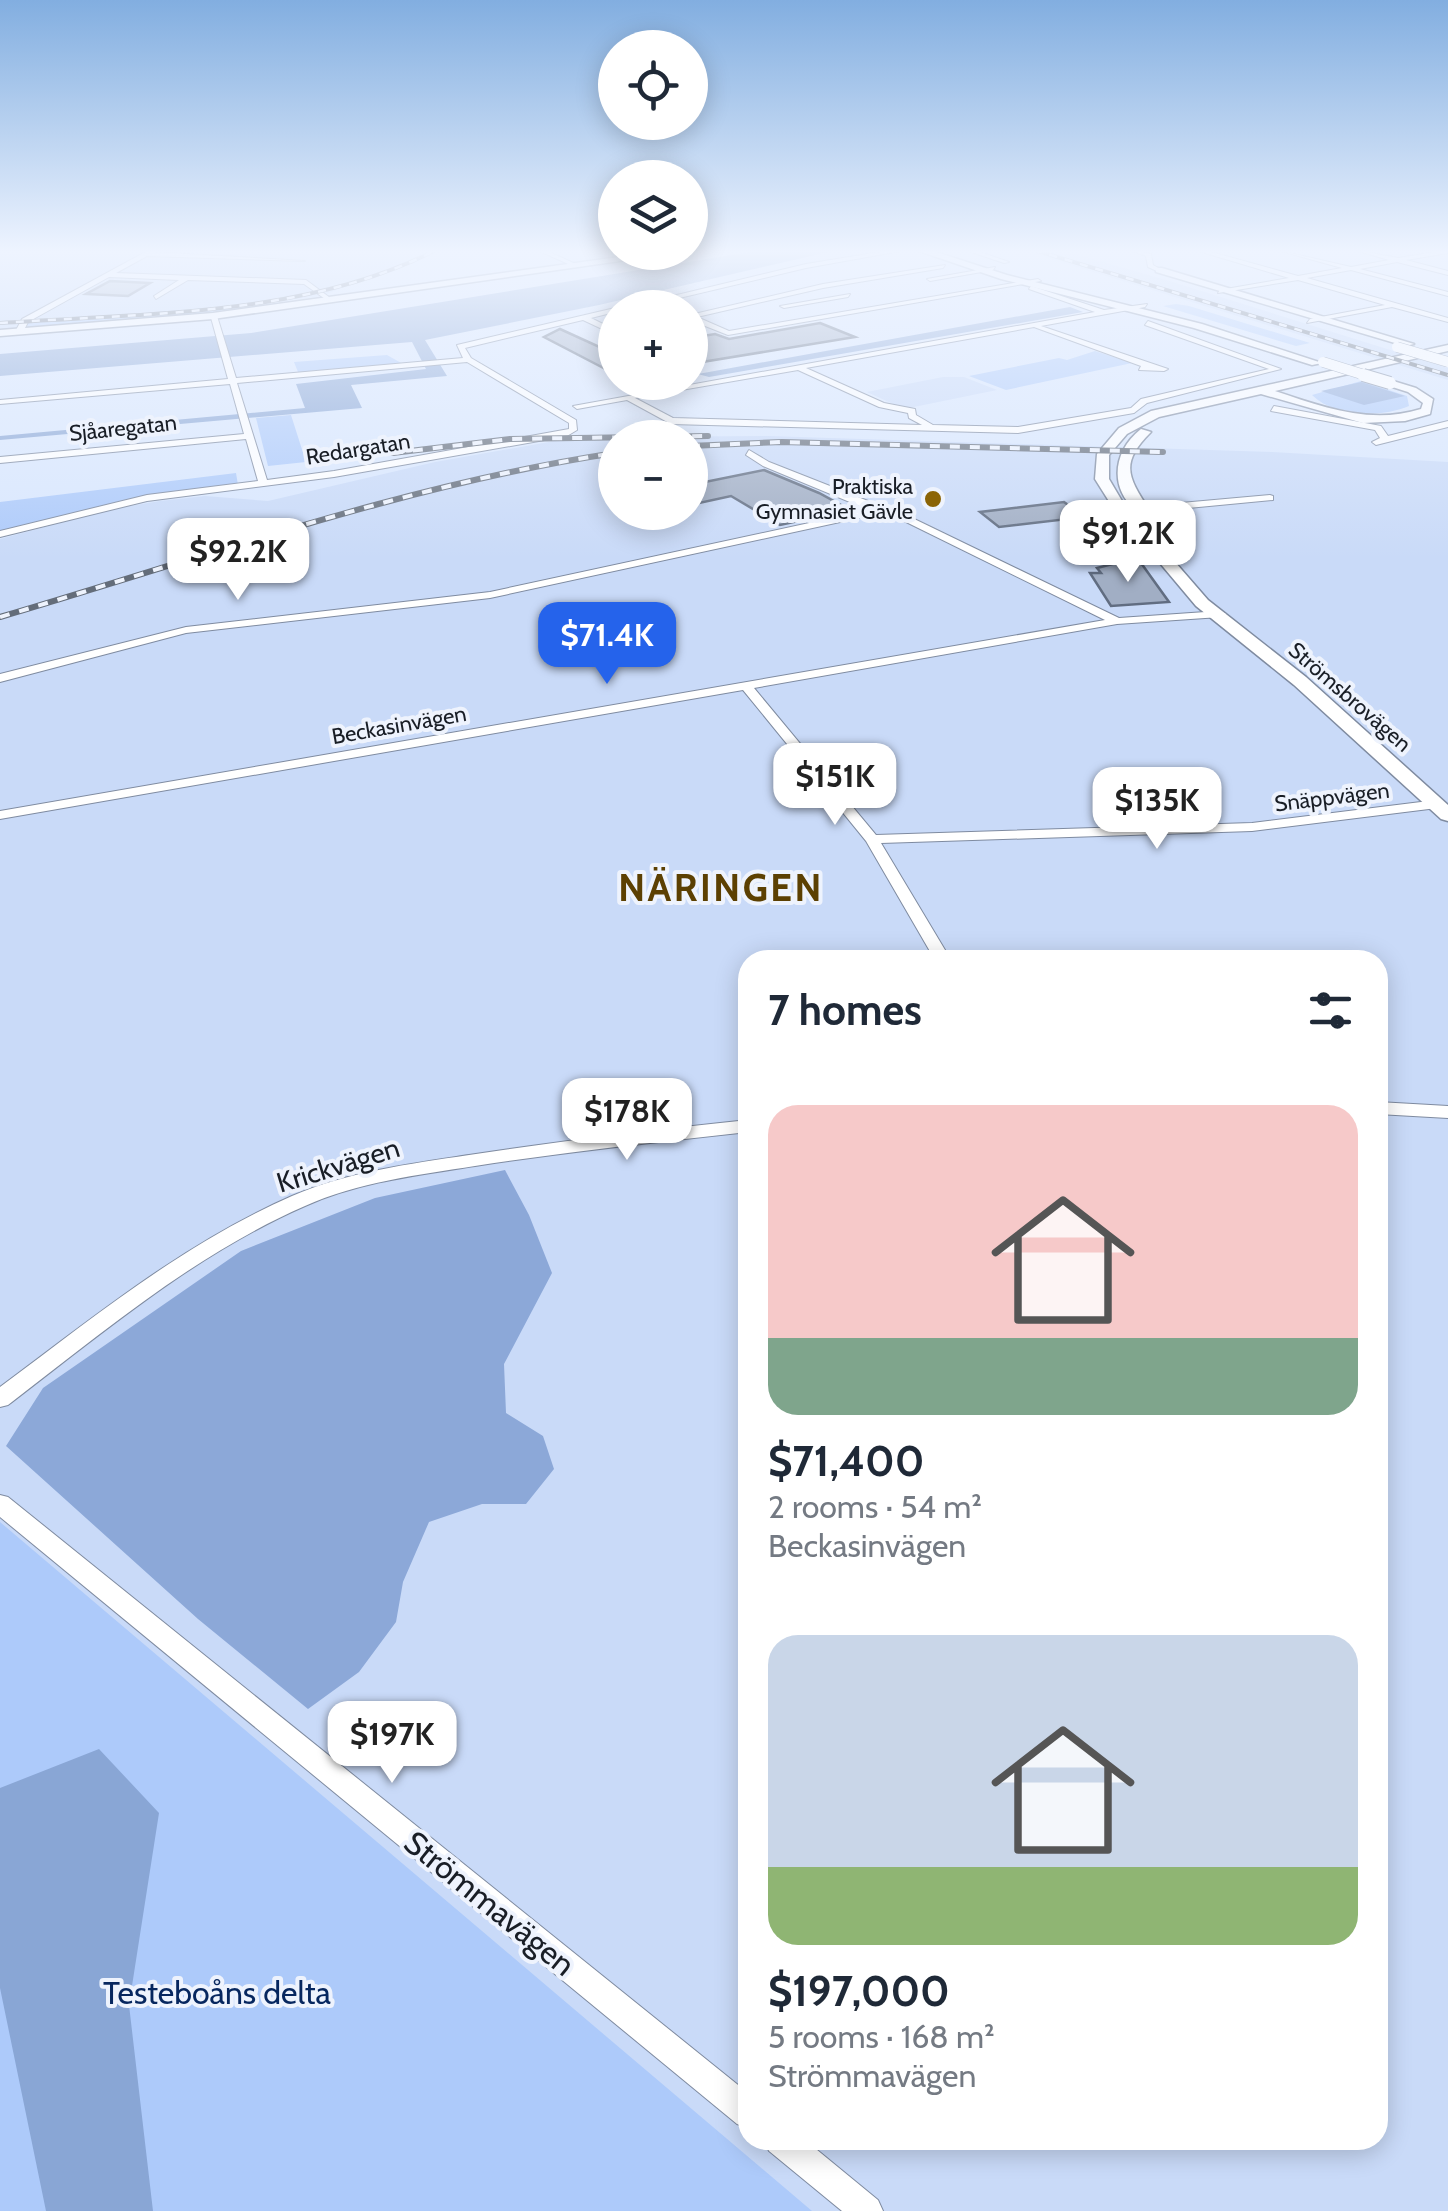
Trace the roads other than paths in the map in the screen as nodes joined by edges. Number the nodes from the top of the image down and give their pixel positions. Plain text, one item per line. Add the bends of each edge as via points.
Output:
1 (228, 353) edge
2 (463, 353) edge
3 (883, 353) edge
4 (1112, 353) edge
5 (1233, 353) edge
6 (1266, 353) edge
7 (1289, 353) edge
8 (1293, 353) edge
9 (1311, 353) edge
10 (1422, 353) edge
11 (1448, 358) edge
12 (468, 360) junction
13 (1388, 360) junction
14 (1319, 362) junction
15 (800, 368) junction
16 (1164, 371) dead end
17 (1182, 378) dead end
18 (1344, 378) junction
19 (236, 381) junction
20 (708, 385) edge
21 (1206, 386) junction
22 (1273, 389) junction
23 (623, 400) edge
24 (633, 400) edge
25 (1244, 400) junction
26 (0, 402) edge
27 (577, 406) dead end
28 (1313, 406) junction
29 (1274, 409) dead end
30 (1408, 414) junction
31 (1446, 426) edge
32 (934, 428) junction
33 (1378, 428) junction
34 (1407, 434) junction
35 (250, 436) junction
36 (749, 453) dead end
37 (0, 460) edge
38 (264, 484) junction
39 (1270, 498) dead end
40 (1142, 510) junction
41 (877, 511) junction
42 (1125, 511) junction
43 (0, 534) edge
44 (1220, 614) junction
45 (1117, 621) junction
46 (0, 678) edge
47 (745, 684) junction
48 (1442, 809) edge
49 (0, 815) edge
50 (872, 839) junction
51 (936, 950) edge
52 (1388, 1109) edge
53 (1448, 1112) edge
54 (738, 1127) edge
55 (0, 1399) edge
56 (0, 1504) edge
57 (738, 2105) edge
58 (792, 2150) edge
59 (868, 2211) edge

1 - 19 street
2 - 12 street
3 - 15 street
4 - 16 street
5 - 21 street via 1277,369
6 - 22 main road via 1308,368 1308,375
7 - 14 main road
8 - 14 main road
9 - 13 main road
10 - 13 main road
11 - 18 main road, Strömsbrovägen
12 - 19 street
12 - 38 street, Redargatan via 568,418 573,430
13 - 22 main road, Strömsbrovägen
14 - 30 main road, bridge via 1412,390 1429,402 1426,411
15 - 20 street
15 - 32 street via 912,411
17 - 21 street
18 - 22 main road, Strömsbrovägen
18 - 28 main road via 1307,392
19 - 26 street
19 - 35 street
21 - 32 street via 1144,401 1134,410 1043,428
22 - 25 main road, Strömsbrovägen
22 - 28 main road
22 - 42 main road, Strömsbrovägen via 1155,414 1113,439 1099,468
23 - 27 street
24 - 32 street via 670,421
25 - 28 main road
25 - 40 main road, Strömsbrovägen via 1169,420 1126,447 1121,472
28 - 30 main road via 1368,418
29 - 33 street
30 - 31 street
31 - 34 street
33 - 34 street
33 - 34 street via 1381,441
35 - 37 street, Sjåaregatan
35 - 38 street
36 - 41 street
38 - 43 street, Redargatan via 148,498
39 - 40 street
40 - 42 street
40 - 44 main road, Strömsbrovägen
41 - 45 street
41 - 46 street via 490,595 186,630
42 - 44 main road, Strömsbrovägen via 1202,603
44 - 45 street, Beckasinvägen
44 - 48 main road, Strömsbrovägen
45 - 47 street, Beckasinvägen
47 - 49 street, Beckasinvägen
47 - 50 street
48 - 50 street, Snäppvägen via 1252,826
50 - 51 street
52 - 53 street
54 - 55 street, Krickvägen via 536,1149 374,1177 299,1200 183,1262
56 - 57 street, Strömmavägen
58 - 59 street

